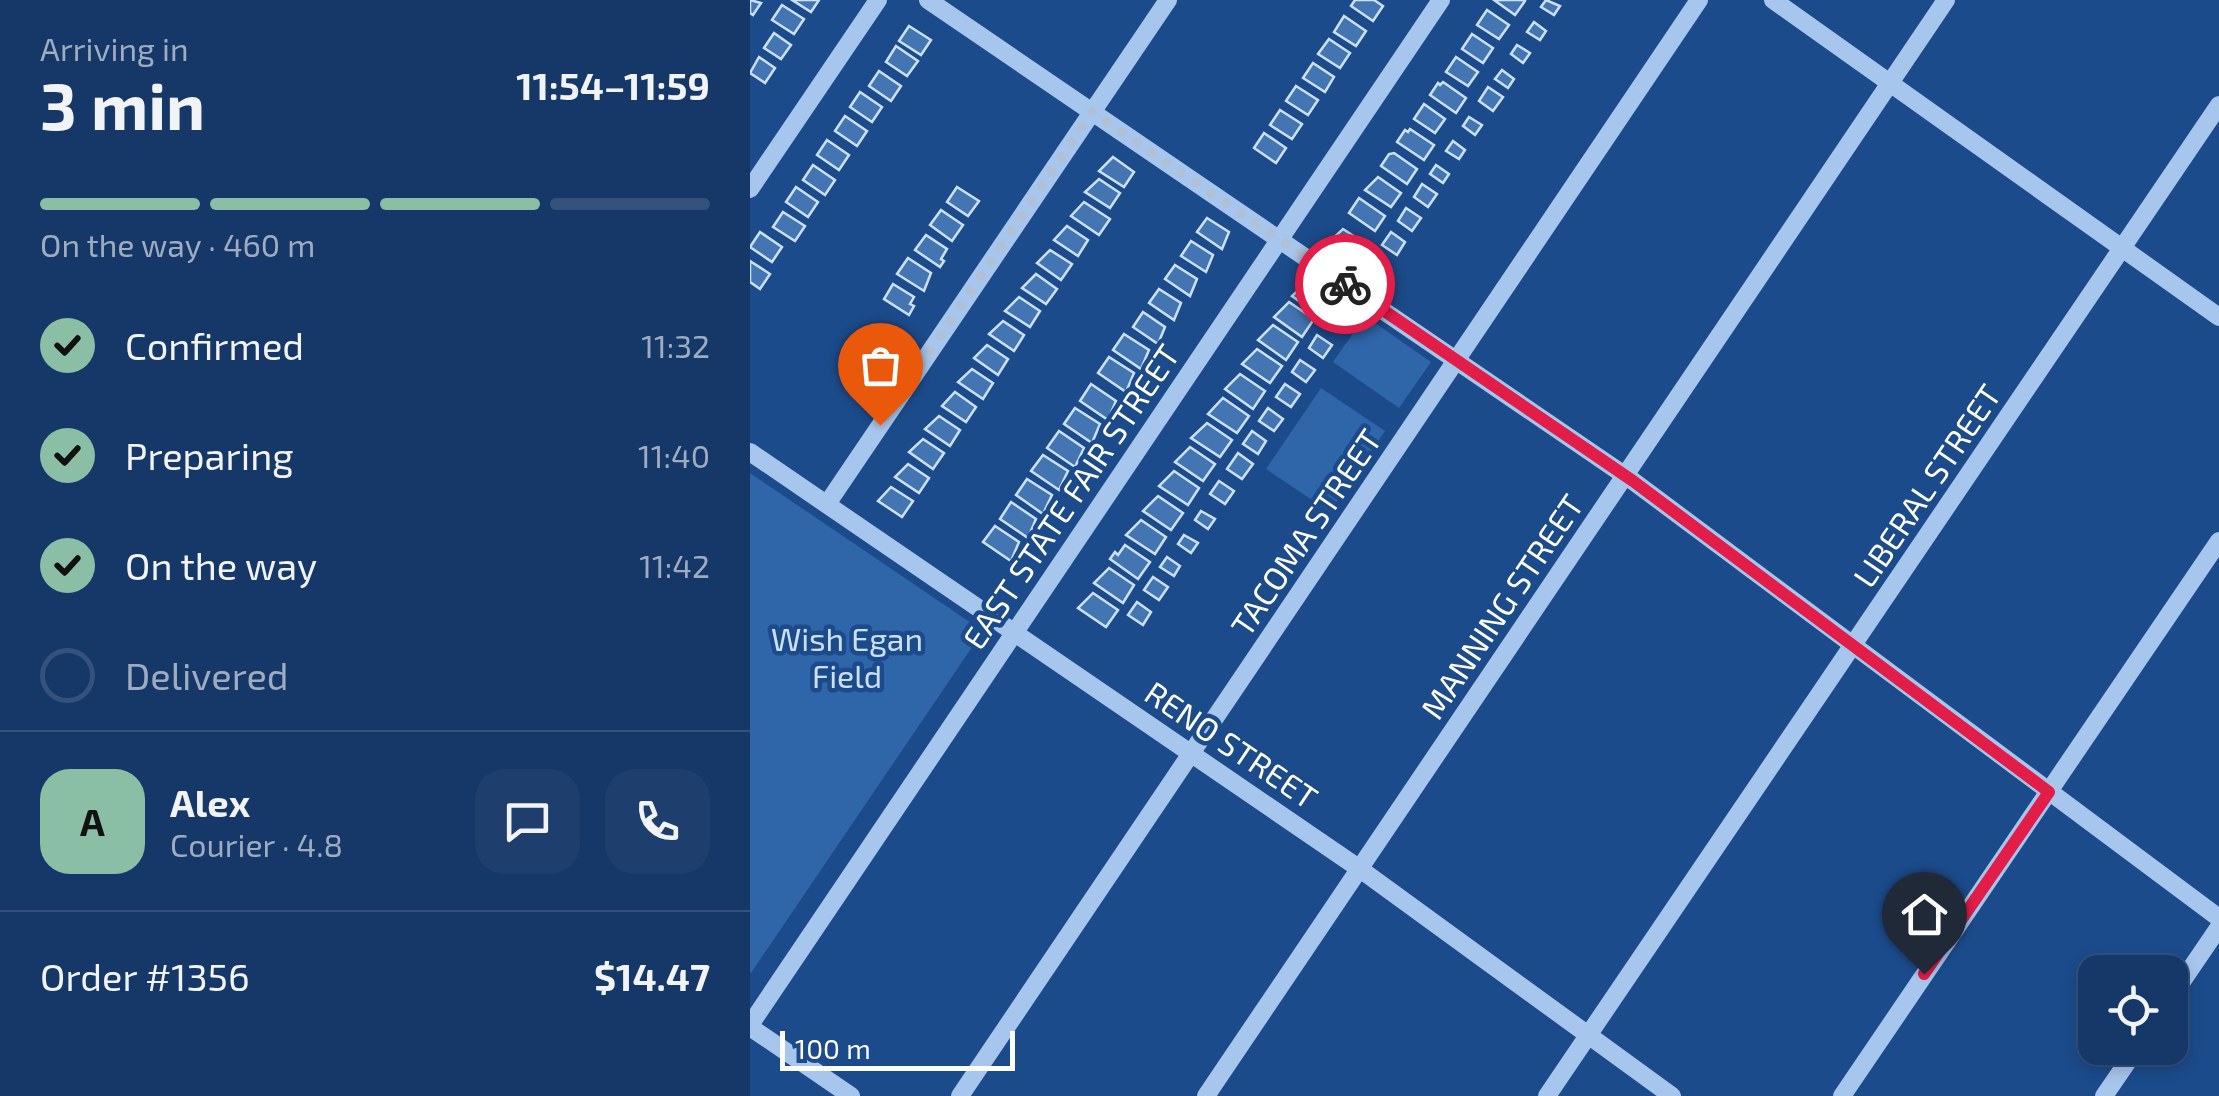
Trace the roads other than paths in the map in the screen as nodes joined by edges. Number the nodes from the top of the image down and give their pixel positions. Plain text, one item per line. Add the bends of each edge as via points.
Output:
1 (878, 0) edge
2 (928, 0) edge
3 (1168, 0) edge
4 (1441, 0) edge
5 (1699, 0) edge
6 (1773, 0) edge
7 (1946, 0) edge
8 (1891, 83) junction
9 (2219, 105) edge
10 (1092, 112) junction
11 (750, 189) edge
12 (1280, 238) junction
13 (2123, 248) junction
14 (2219, 317) edge
15 (1457, 360) junction
16 (750, 452) edge
17 (1625, 476) junction
18 (827, 504) junction
19 (2219, 542) edge
20 (1015, 632) junction
21 (1853, 645) junction
22 (1192, 754) junction
23 (2049, 792) junction
24 (1360, 869) junction
25 (2219, 918) edge
26 (2219, 926) edge
27 (2188, 972) edge
28 (750, 1026) edge
29 (1588, 1034) junction
30 (2125, 1065) edge
31 (851, 1096) edge
32 (960, 1096) edge
33 (1206, 1096) edge
34 (1546, 1096) edge
35 (1672, 1096) edge
36 (1842, 1096) edge
37 (2104, 1096) edge

1 - 11 street
2 - 10 street
3 - 10 street
4 - 12 street, EAST STATE FAIR STREET
5 - 15 street, TACOMA STREET
6 - 8 street
7 - 8 street, MANNING STREET
8 - 13 street
8 - 17 street, MANNING STREET
9 - 13 street, LIBERAL STREET
10 - 12 street
10 - 18 street
12 - 15 street
12 - 20 street, EAST STATE FAIR STREET
13 - 14 street
13 - 21 street, LIBERAL STREET
15 - 17 street
15 - 22 street, TACOMA STREET
16 - 18 street, RENO STREET
17 - 21 street
17 - 24 street, MANNING STREET
18 - 20 street, RENO STREET
19 - 23 street
20 - 22 street, RENO STREET
20 - 28 street, EAST STATE FAIR STREET
21 - 23 street
21 - 29 street, LIBERAL STREET
22 - 24 street, RENO STREET
22 - 32 street, TACOMA STREET
23 - 25 street
23 - 36 street
24 - 29 street, RENO STREET
24 - 33 street, MANNING STREET
26 - 27 street
28 - 31 street
29 - 34 street, LIBERAL STREET
29 - 35 street, RENO STREET
30 - 37 street

